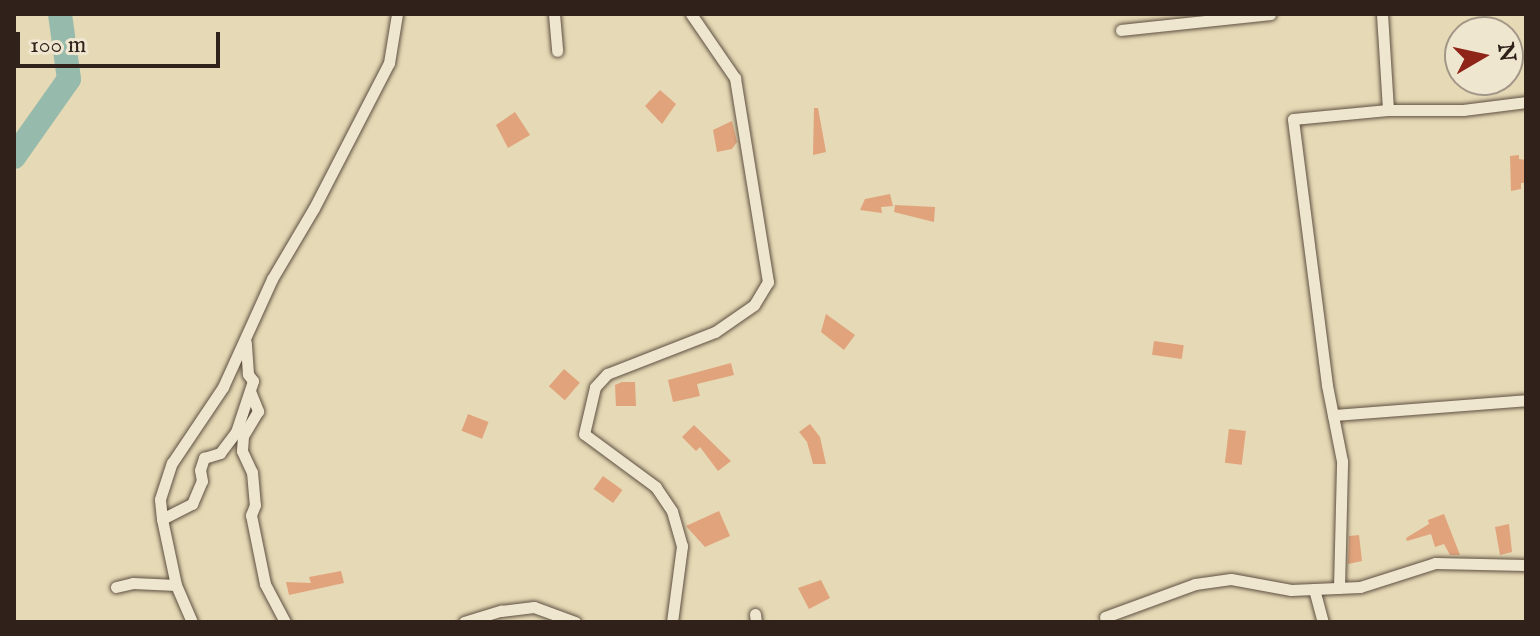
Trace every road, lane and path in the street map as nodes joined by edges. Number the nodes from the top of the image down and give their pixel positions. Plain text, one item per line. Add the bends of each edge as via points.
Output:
1 (397, 14) edge
2 (554, 14) edge
3 (691, 14) edge
4 (1270, 14) edge
5 (1382, 14) edge
6 (1121, 30) dead end
7 (557, 51) dead end
8 (1526, 102) edge
9 (1388, 110) junction
10 (247, 333) junction
11 (250, 391) junction
12 (1526, 400) edge
13 (1333, 415) junction
14 (162, 519) junction
15 (1526, 565) edge
16 (176, 585) junction
17 (116, 587) dead end
18 (1339, 588) junction
19 (1314, 589) junction
20 (1105, 617) dead end
21 (192, 622) edge
22 (285, 622) edge
23 (464, 622) edge
24 (575, 622) edge
25 (672, 622) edge
26 (1323, 622) edge

1 - 10 street via 389,63
2 - 7 street
3 - 25 street via 735,78 768,282 754,305 715,332 607,374 595,387 584,434 656,487 672,511 682,546
4 - 6 street
5 - 9 street
8 - 9 street via 1463,110
9 - 13 street via 1293,119
10 - 11 street
10 - 14 street via 223,387 172,463 160,499
11 - 14 street via 231,441 220,453 204,458 192,504
11 - 22 street via 258,411 243,436 242,451 252,472 251,515 265,584
12 - 13 street
13 - 18 street via 1342,461
14 - 16 street
15 - 18 street via 1435,563 1360,587
16 - 17 street
16 - 21 street
18 - 19 street
19 - 20 street via 1231,579 1195,584
19 - 26 street
23 - 24 street via 534,607

